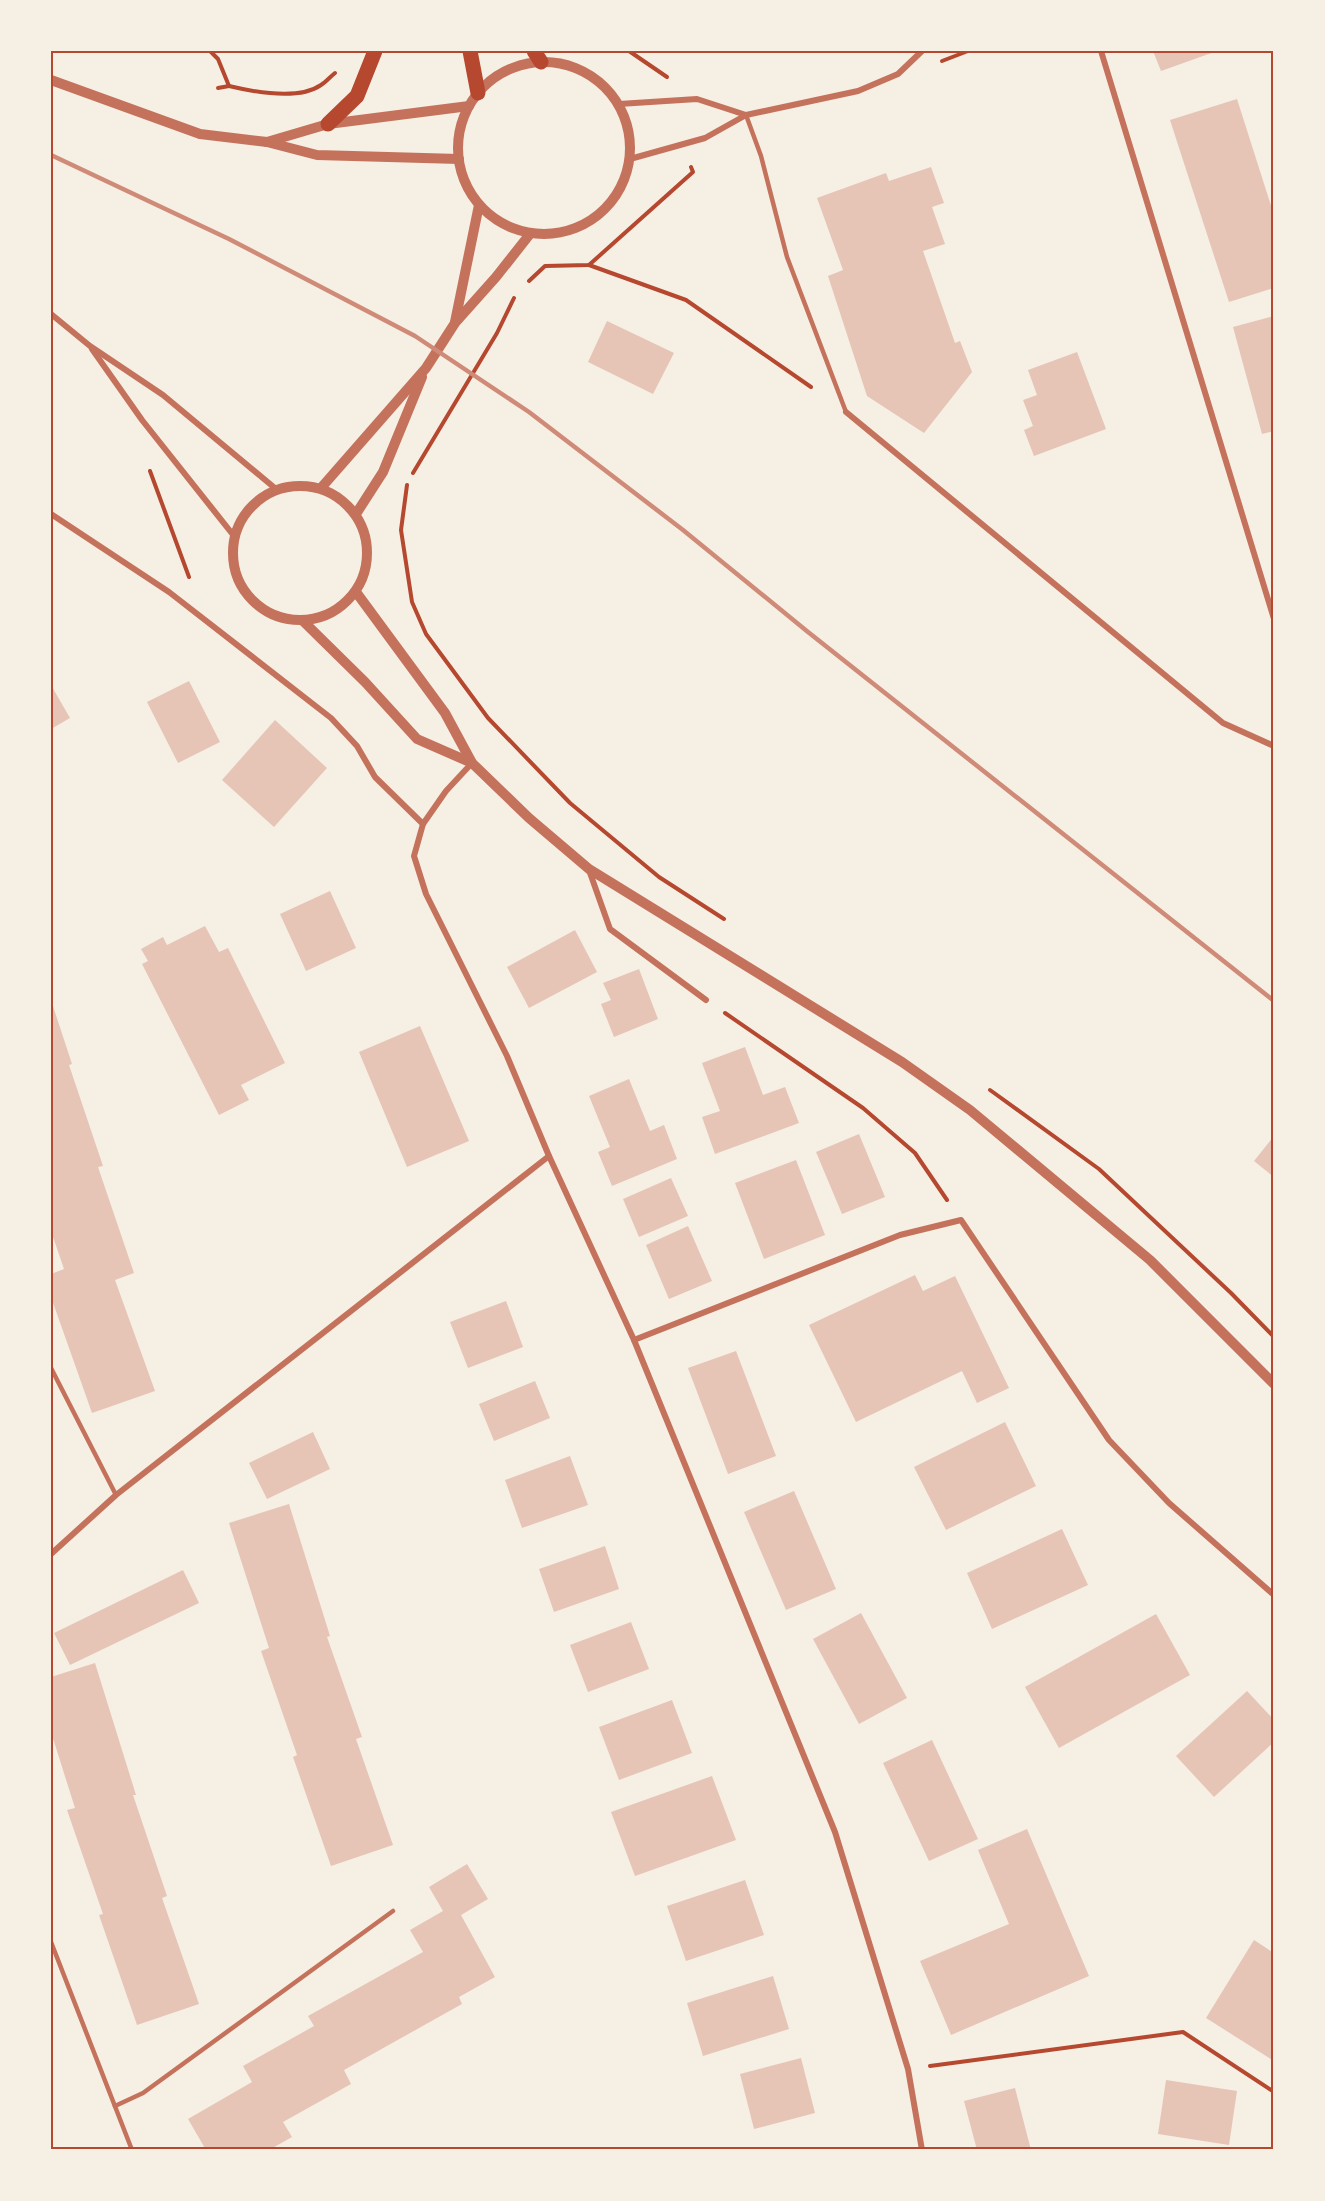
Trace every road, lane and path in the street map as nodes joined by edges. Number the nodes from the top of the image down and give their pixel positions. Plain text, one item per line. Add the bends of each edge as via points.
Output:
1 (210, 51) edge
2 (375, 51) edge
3 (470, 51) edge
4 (629, 51) edge
5 (922, 51) edge
6 (1101, 51) edge
7 (537, 56) edge
8 (336, 71) dead end
9 (670, 79) dead end
10 (51, 80) edge
11 (229, 86) junction
12 (218, 88) dead end
13 (478, 93) junction
14 (619, 104) junction
15 (469, 106) junction
16 (746, 115) junction
17 (328, 124) junction
18 (267, 142) junction
19 (459, 159) junction
20 (630, 159) junction
21 (688, 159) dead end
22 (479, 205) junction
23 (530, 234) junction
24 (589, 265) junction
25 (524, 286) dead end
26 (517, 293) dead end
27 (51, 314) edge
28 (455, 323) junction
29 (90, 346) junction
30 (426, 368) junction
31 (846, 412) junction
32 (149, 468) dead end
33 (413, 474) dead end
34 (407, 484) dead end
35 (321, 488) junction
36 (276, 489) junction
37 (51, 514) edge
38 (356, 514) junction
39 (234, 536) junction
40 (356, 592) junction
41 (1274, 619) edge
42 (204, 620) junction
43 (303, 621) junction
44 (1274, 746) edge
45 (472, 763) junction
46 (423, 824) junction
47 (589, 869) junction
48 (727, 921) dead end
49 (706, 1000) joint
50 (986, 1086) dead end
51 (549, 1156) junction
52 (961, 1220) junction
53 (1274, 1337) edge
54 (634, 1340) junction
55 (51, 1368) edge
56 (1274, 1384) edge
57 (116, 1495) junction
58 (51, 1554) edge
59 (1274, 1595) edge
60 (393, 1911) dead end
61 (51, 1942) edge
62 (908, 2069) junction
63 (1274, 2092) edge
64 (115, 2106) junction
65 (132, 2150) edge
66 (922, 2150) edge

1 - 11 path via 218,59
2 - 17 main road via 357,96
3 - 13 main road
4 - 9 path
5 - 16 street via 898,74 858,91
6 - 41 street
7 - 13 street via 495,77
7 - 14 street via 585,72
8 - 11 path via 320,86 303,93 260,94
10 - 18 street via 200,134
11 - 12 path
13 - 15 street
14 - 16 street via 697,99
14 - 20 street via 629,130
15 - 17 street
15 - 19 street via 458,141
16 - 20 street via 705,138
16 - 31 lane via 761,156 787,257
17 - 18 street
18 - 19 street via 316,155
19 - 22 street via 462,176
20 - 23 street via 617,196 596,217 570,231
21 - 24 path via 693,172
22 - 23 street via 502,224
22 - 28 street
23 - 28 street
24 - 25 path via 545,266
24 - 31 path via 686,300
26 - 33 path
27 - 29 street
28 - 30 street
29 - 36 street via 163,395
29 - 39 street via 142,420
30 - 35 street
30 - 38 street via 383,472
31 - 44 street via 1223,723
32 - 42 path
34 - 48 path via 401,530 412,602 433,644 488,718 570,803 659,877
35 - 36 street via 298,484
35 - 38 street via 342,499
36 - 39 street via 257,500 243,516
37 - 42 street via 169,592
38 - 40 street via 365,533 368,553 365,573
39 - 43 street via 232,557 237,577 248,595 263,609 282,618
40 - 43 street via 341,607
40 - 45 street via 445,713
42 - 46 street via 331,718 357,746 375,777
43 - 45 street via 417,739
45 - 46 street
45 - 47 street
46 - 51 street via 414,856 426,894 507,1056
47 - 49 street via 610,929
47 - 56 street via 902,1062 970,1110 1150,1260
49 - 52 path via 872,1115 915,1154
50 - 53 path via 1099,1169
51 - 54 street
51 - 57 street
52 - 54 street via 900,1235
52 - 59 street via 1109,1440 1169,1503
54 - 62 street via 835,1832
55 - 57 lane
57 - 58 street
60 - 64 lane via 143,2093
61 - 64 lane
62 - 63 path via 1183,2032
62 - 66 street
64 - 65 lane

